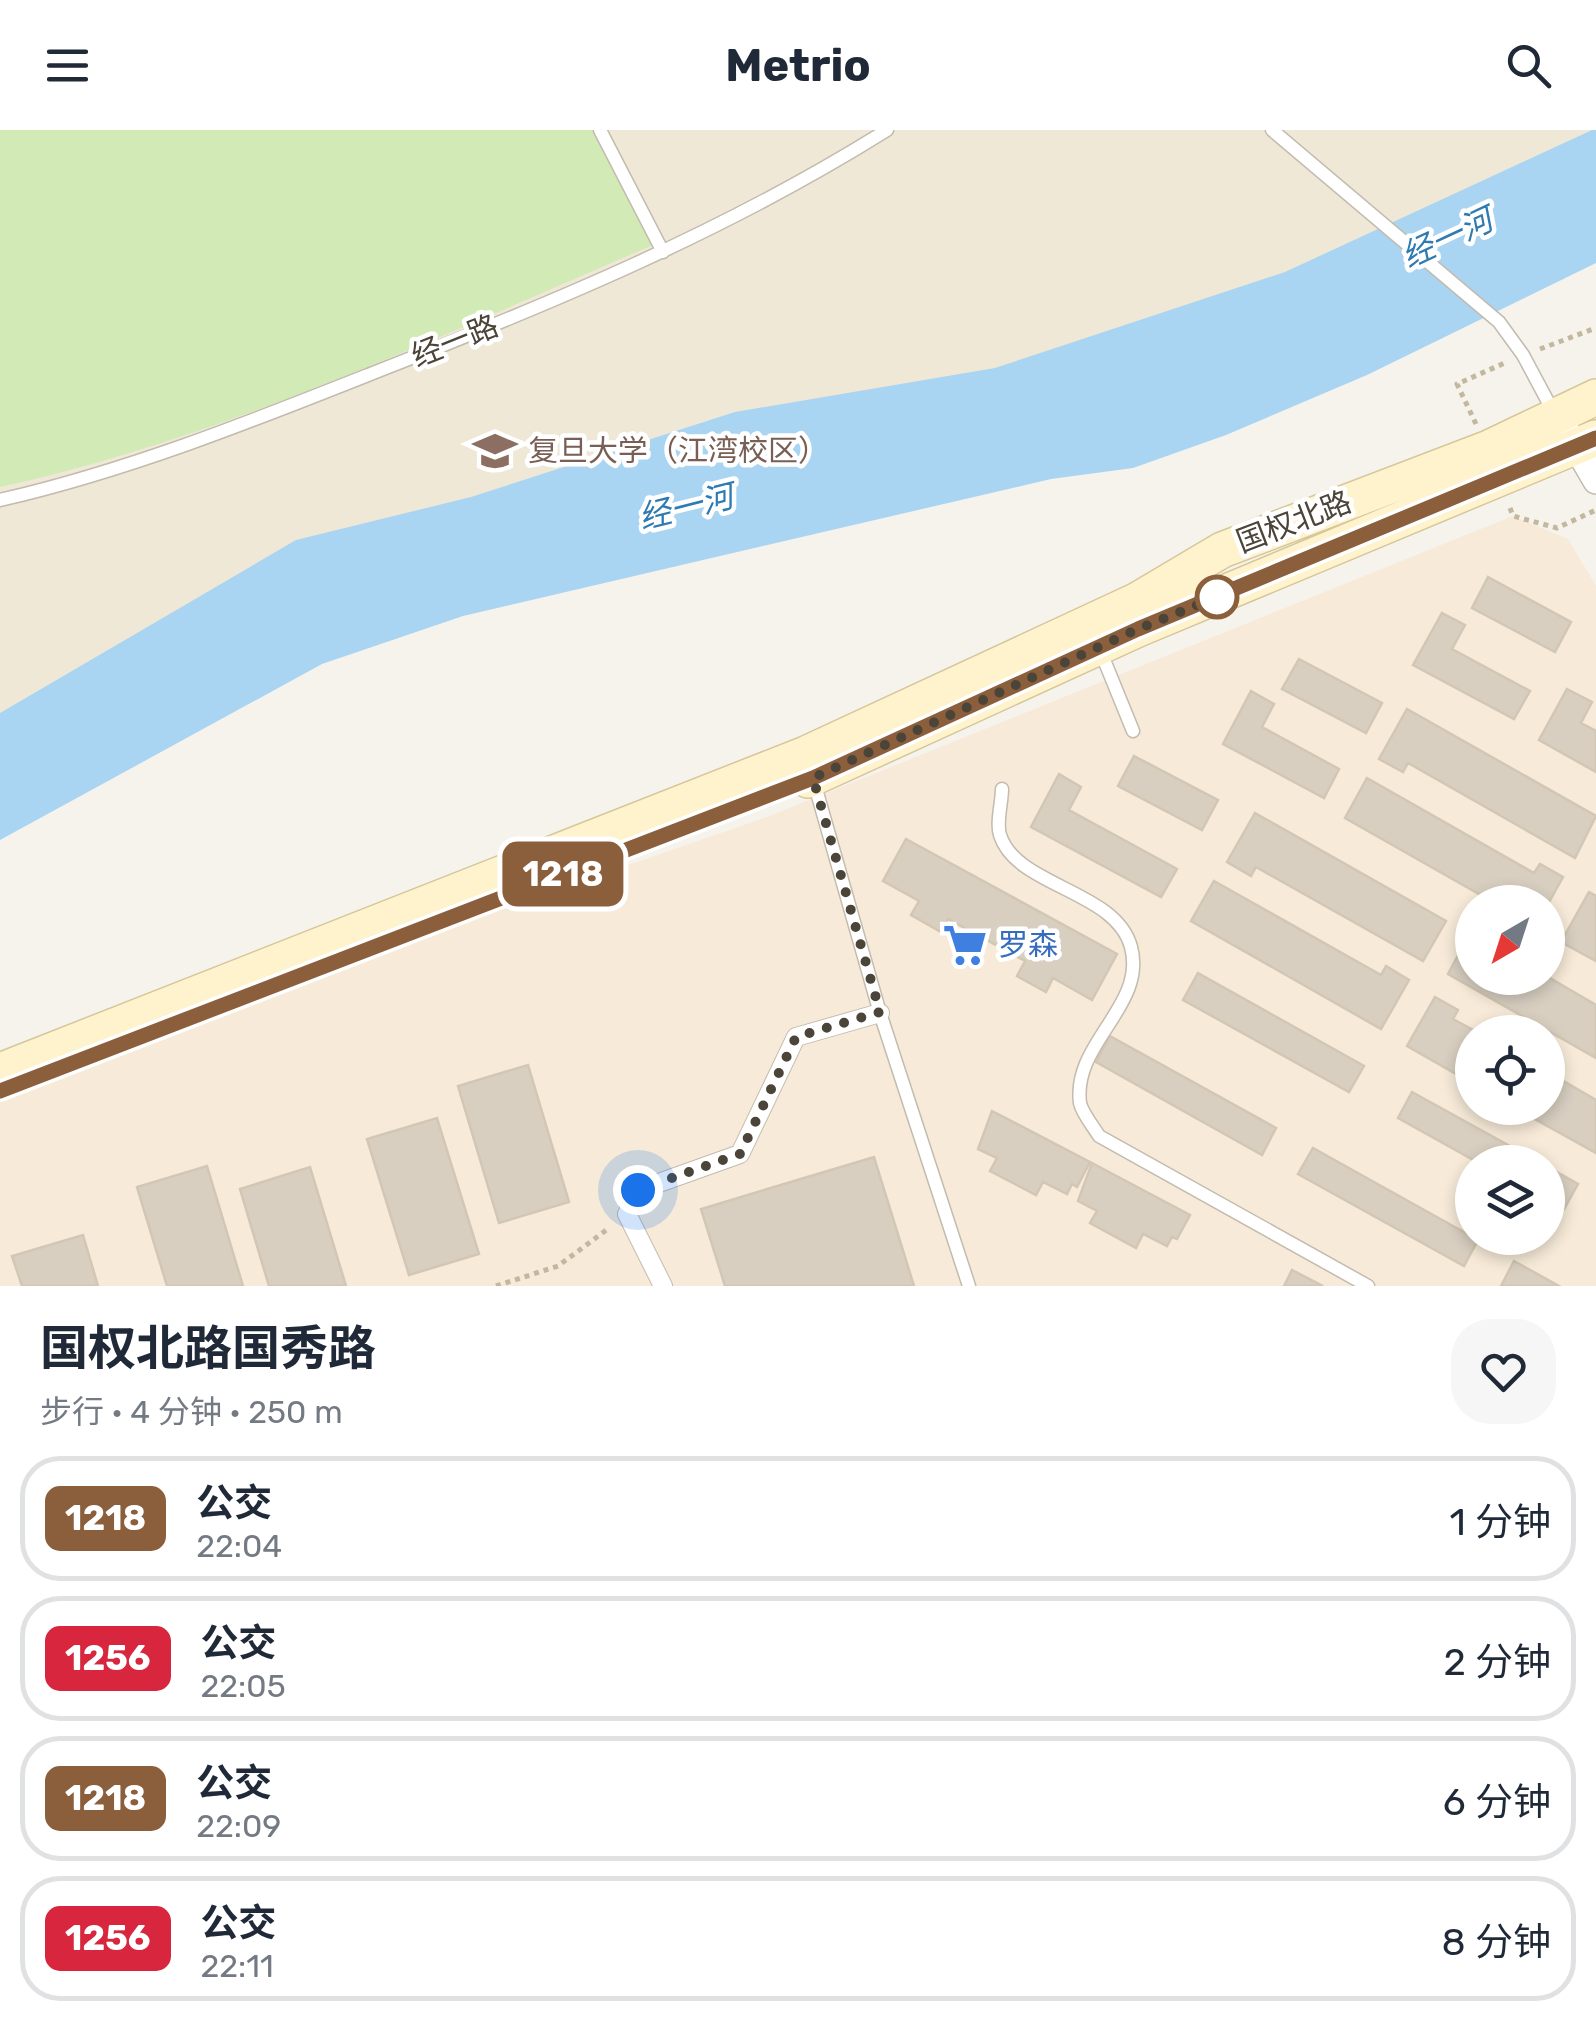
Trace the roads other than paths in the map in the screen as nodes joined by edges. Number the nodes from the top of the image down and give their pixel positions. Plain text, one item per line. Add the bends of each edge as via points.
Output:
1 (600, 130) edge
2 (887, 130) edge
3 (1272, 130) edge
4 (663, 252) junction
5 (1596, 397) edge
6 (1555, 416) junction
7 (1587, 442) edge
8 (1596, 481) edge
9 (0, 500) edge
10 (1098, 647) junction
11 (1133, 732) dead end
12 (810, 766) junction
13 (1002, 789) dead end
14 (880, 1012) junction
15 (0, 1071) edge
16 (0, 1091) edge
17 (664, 1286) edge
18 (969, 1286) edge
19 (1368, 1286) edge

1 - 4 lane
2 - 4 lane, 经一路 via 814,176
3 - 6 lane via 1499,322
4 - 9 lane, 经一路 via 264,416
5 - 6 main road, 国权北路
6 - 7 street
6 - 12 main road, 国权北路 via 1222,550
7 - 8 street
7 - 10 main road, 国权北路
10 - 11 lane
10 - 12 main road, 国权北路
12 - 14 lane
12 - 15 main road, 国权北路
12 - 16 main road, 国权北路
13 - 19 lane via 1000,834 1017,859 1119,921 1131,947 1134,980 1083,1067 1080,1105 1099,1136
14 - 17 street via 796,1037 740,1154 638,1190 627,1214
14 - 18 lane

